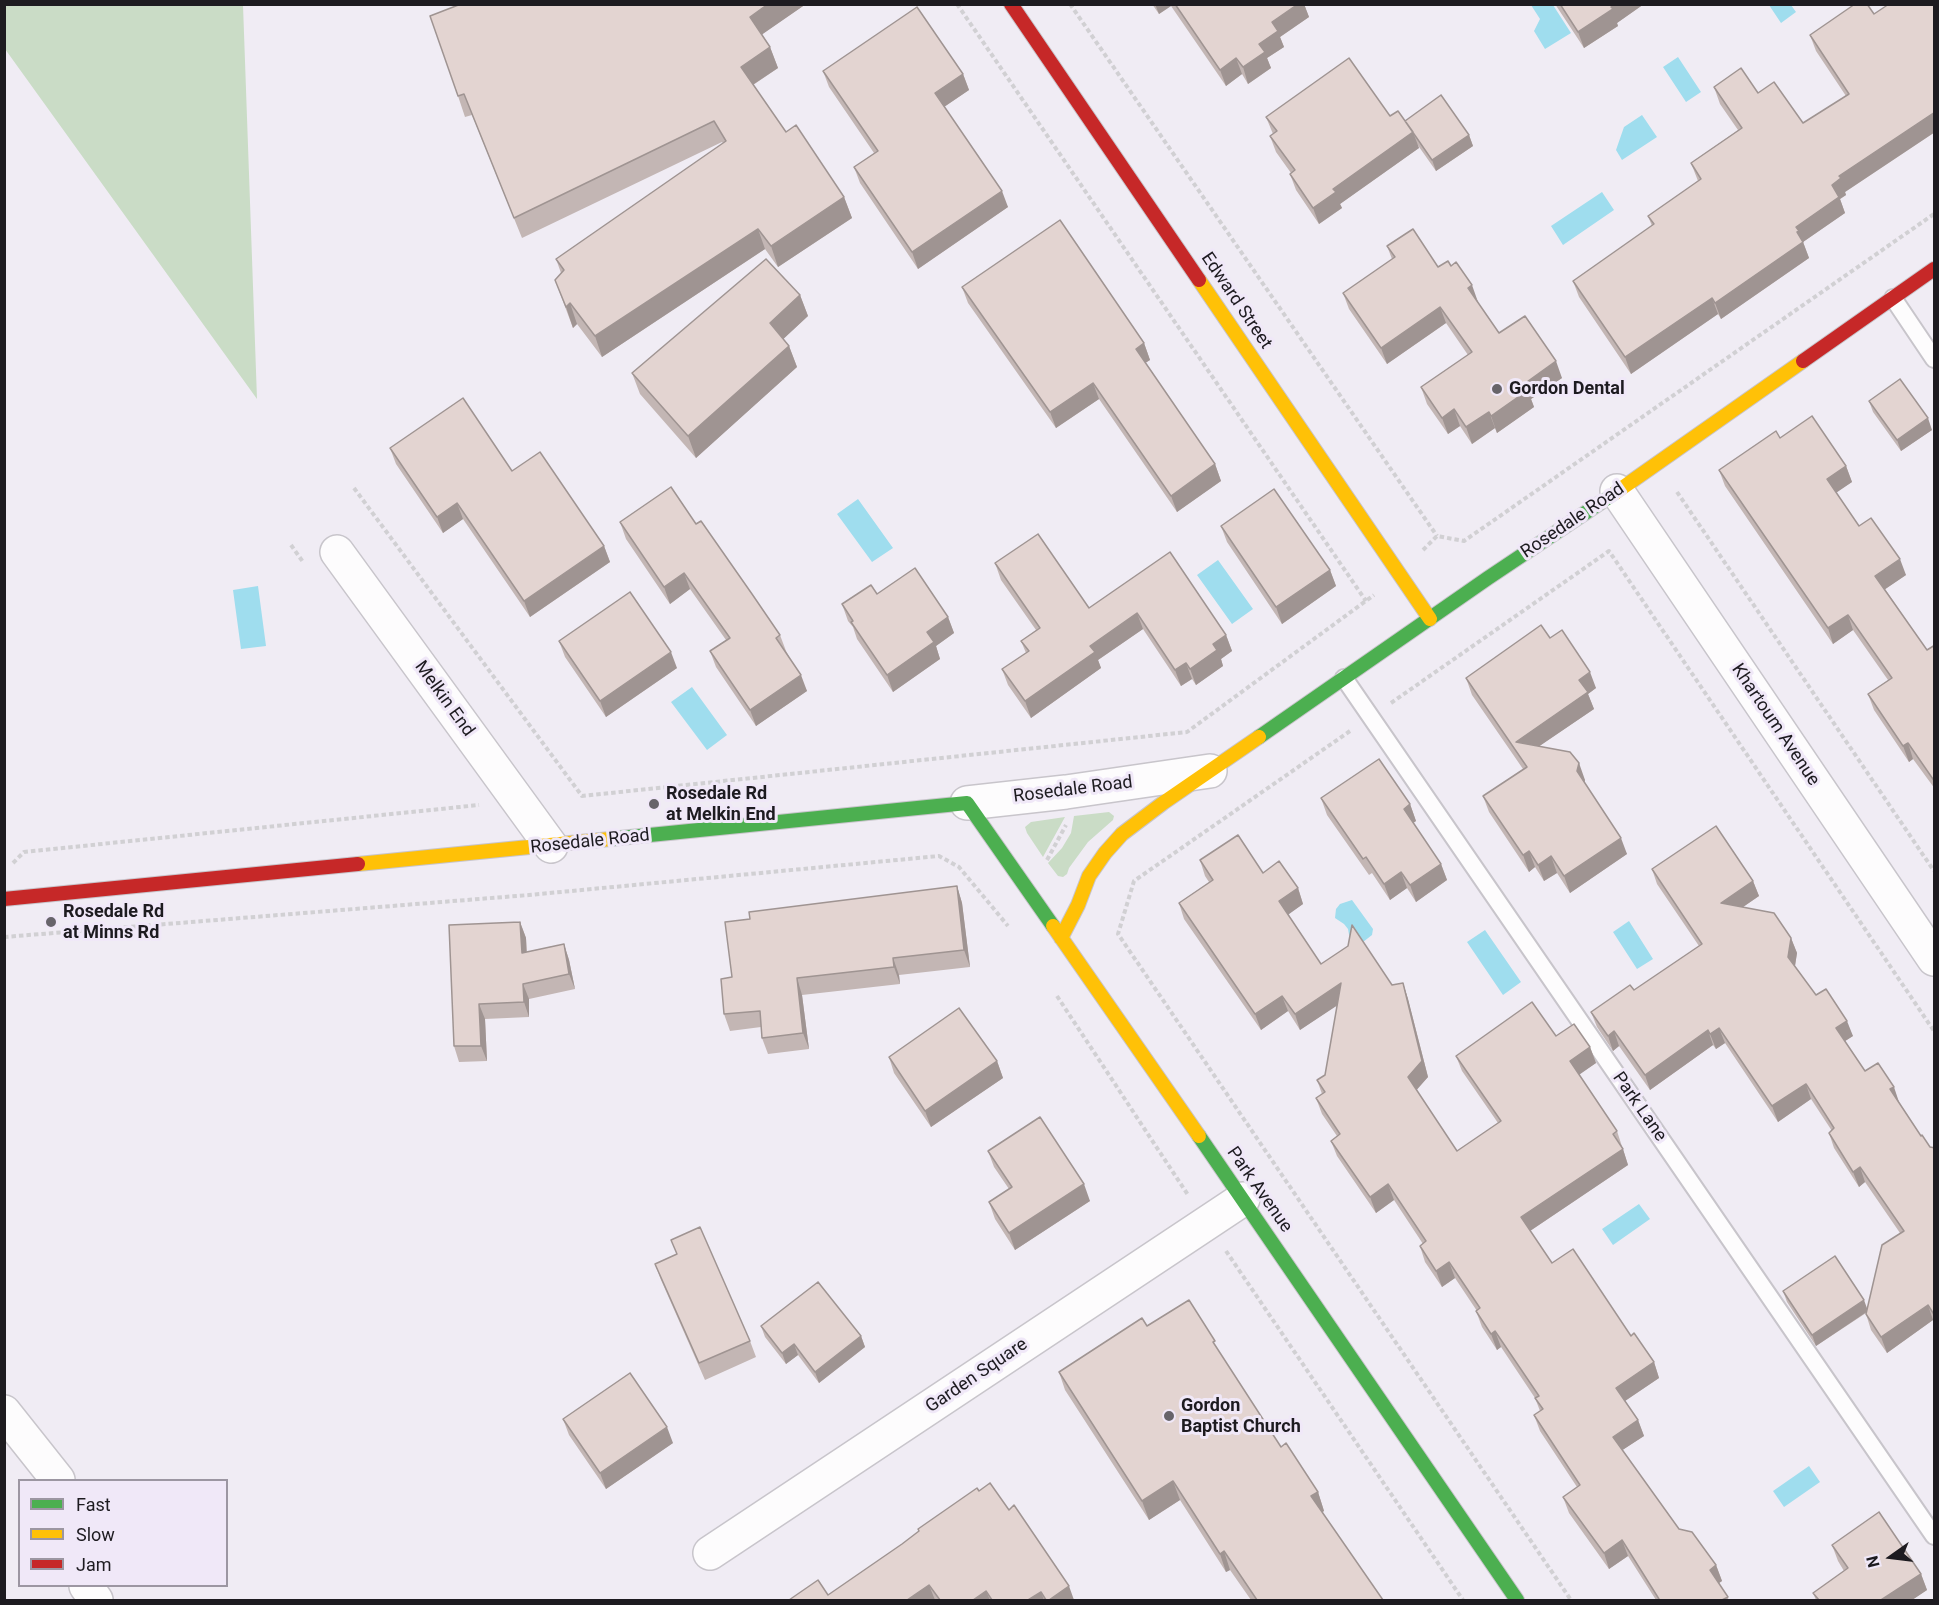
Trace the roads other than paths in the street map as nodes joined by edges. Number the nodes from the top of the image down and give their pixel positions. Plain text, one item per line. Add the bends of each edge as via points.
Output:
1 (1011, 4) edge
2 (1935, 269) edge
3 (1893, 298) junction
4 (1935, 359) edge
5 (1617, 490) junction
6 (337, 552) dead end
7 (1430, 619) junction
8 (1344, 678) junction
9 (1210, 771) junction
10 (967, 803) junction
11 (551, 846) junction
12 (4, 899) edge
13 (1061, 938) junction
14 (1935, 959) edge
15 (1243, 1199) junction
16 (4, 1412) edge
17 (57, 1479) edge
18 (1935, 1536) edge
19 (710, 1553) dead end
20 (87, 1587) edge
21 (96, 1600) edge
22 (1517, 1600) edge

1 - 7 street, Edward Street
2 - 3 street, Rosedale Road
3 - 4 lane
3 - 5 street, Rosedale Road
5 - 7 street, Rosedale Road
5 - 14 street, Khartoum Avenue
6 - 11 street, Melkin End
7 - 8 street, Rosedale Road
8 - 9 street, Rosedale Road
8 - 18 lane, Park Lane
9 - 10 street, Rosedale Road
9 - 13 street, Rosedale Road via 1122,834 1105,853 1089,876
10 - 11 street, Rosedale Road
10 - 13 street, Park Avenue
11 - 12 street, Rosedale Road
13 - 15 street, Park Avenue
15 - 19 street, Garden Square
15 - 22 street, Park Avenue
16 - 17 street
20 - 21 street

